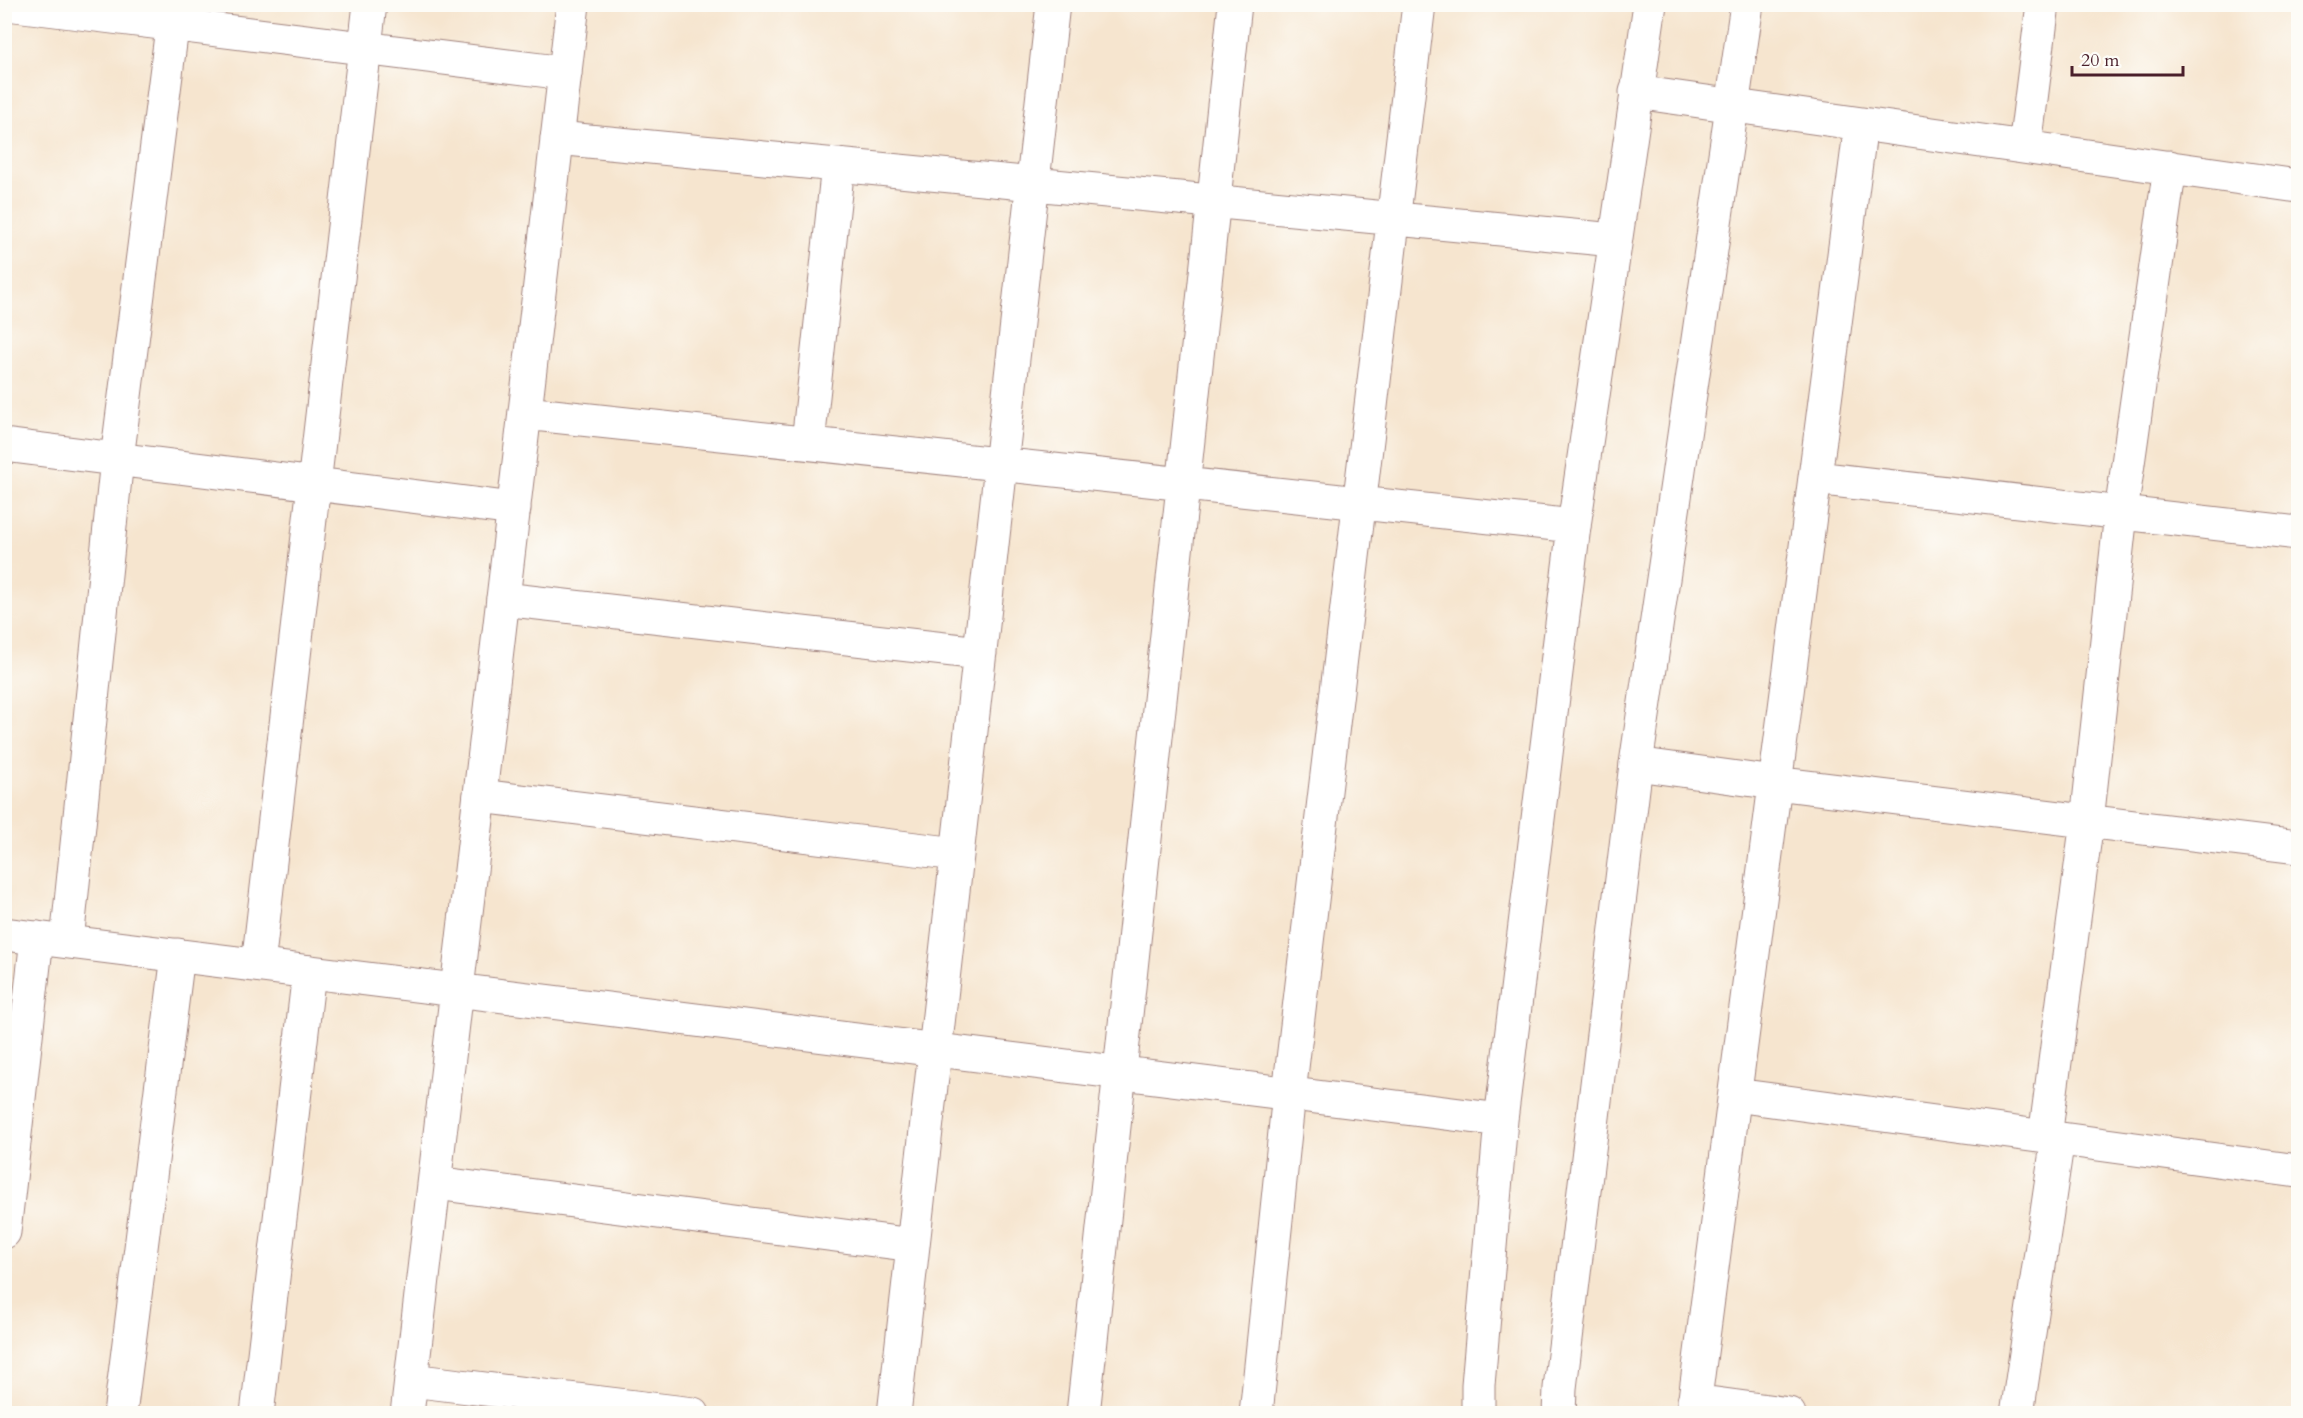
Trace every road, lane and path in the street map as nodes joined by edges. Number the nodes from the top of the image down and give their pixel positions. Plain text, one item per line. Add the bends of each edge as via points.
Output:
1 (7, 4) edge
2 (370, 4) edge
3 (573, 4) edge
4 (1053, 4) edge
5 (1235, 4) edge
6 (1419, 4) edge
7 (1650, 4) edge
8 (1747, 4) edge
9 (2043, 4) edge
10 (174, 15) edge
11 (364, 49) junction
12 (565, 73) junction
13 (1636, 92) junction
14 (1733, 106) junction
15 (1861, 124) junction
16 (557, 138) junction
17 (2025, 147) junction
18 (838, 165) junction
19 (2170, 167) junction
20 (1032, 184) junction
21 (2298, 186) edge
22 (1214, 202) junction
23 (1394, 219) junction
24 (1614, 240) junction
25 (525, 413) junction
26 (808, 443) junction
27 (4, 445) edge
28 (117, 459) junction
29 (1001, 464) junction
30 (1815, 478) junction
31 (1184, 484) junction
32 (314, 485) junction
33 (1360, 502) junction
34 (514, 509) junction
35 (2121, 513) junction
36 (1574, 526) junction
37 (2298, 533) edge
38 (503, 599) junction
39 (980, 653) junction
40 (1636, 764) junction
41 (1775, 783) junction
42 (480, 796) junction
43 (2087, 821) junction
44 (2298, 847) edge
45 (957, 854) junction
46 (4, 934) edge
47 (52, 939) junction
48 (178, 955) junction
49 (258, 965) junction
50 (309, 972) junction
51 (457, 990) junction
52 (935, 1050) junction
53 (1121, 1072) junction
54 (1289, 1093) junction
55 (1735, 1095) junction
56 (1501, 1120) junction
57 (2052, 1138) junction
58 (2298, 1171) edge
59 (435, 1183) junction
60 (4, 1232) edge
61 (913, 1245) junction
62 (411, 1380) junction
63 (1694, 1407) edge
64 (120, 1413) edge
65 (257, 1413) edge
66 (407, 1413) edge
67 (693, 1413) edge
68 (894, 1413) edge
69 (1083, 1413) edge
70 (1256, 1413) edge
71 (1478, 1413) edge
72 (1559, 1413) edge
73 (1789, 1413) edge
74 (2017, 1413) edge

1 - 10 street
2 - 11 street
3 - 12 street
4 - 20 street
5 - 22 street
6 - 23 street
7 - 13 street
8 - 14 street
9 - 17 street
10 - 11 street
10 - 28 street
11 - 12 street
11 - 32 street
12 - 16 street
13 - 14 street
13 - 24 street
14 - 15 street
14 - 40 street
15 - 17 street
15 - 30 street
16 - 18 street
16 - 25 street
17 - 19 street
18 - 20 street
18 - 26 street
19 - 21 street
19 - 35 street
20 - 22 street
20 - 29 street
22 - 23 street
22 - 31 street
23 - 24 street
23 - 33 street
24 - 36 street
25 - 26 street
25 - 34 street
26 - 29 street
27 - 28 street
28 - 32 street
28 - 47 street
29 - 31 street
29 - 39 street
30 - 35 street
30 - 41 street
31 - 33 street
31 - 53 street
32 - 34 street
32 - 49 street
33 - 36 street
33 - 54 street
34 - 38 street
35 - 37 street
35 - 43 street
36 - 56 street
38 - 39 street
38 - 42 street
39 - 45 street
40 - 41 street
40 - 72 street
41 - 43 street
41 - 55 street
42 - 45 street
42 - 51 street
43 - 44 street
43 - 57 street
45 - 52 street
46 - 47 street
47 - 48 street
47 - 60 street
48 - 49 street
48 - 64 street
49 - 50 street
50 - 51 street
50 - 65 street
51 - 52 street
51 - 59 street
52 - 53 street
52 - 61 street
53 - 54 street
53 - 69 street
54 - 56 street
54 - 70 street
55 - 57 street
55 - 63 street
56 - 71 street
57 - 58 street
57 - 74 street
59 - 61 street
59 - 62 street
61 - 68 street
62 - 66 street
62 - 67 street
63 - 73 street

